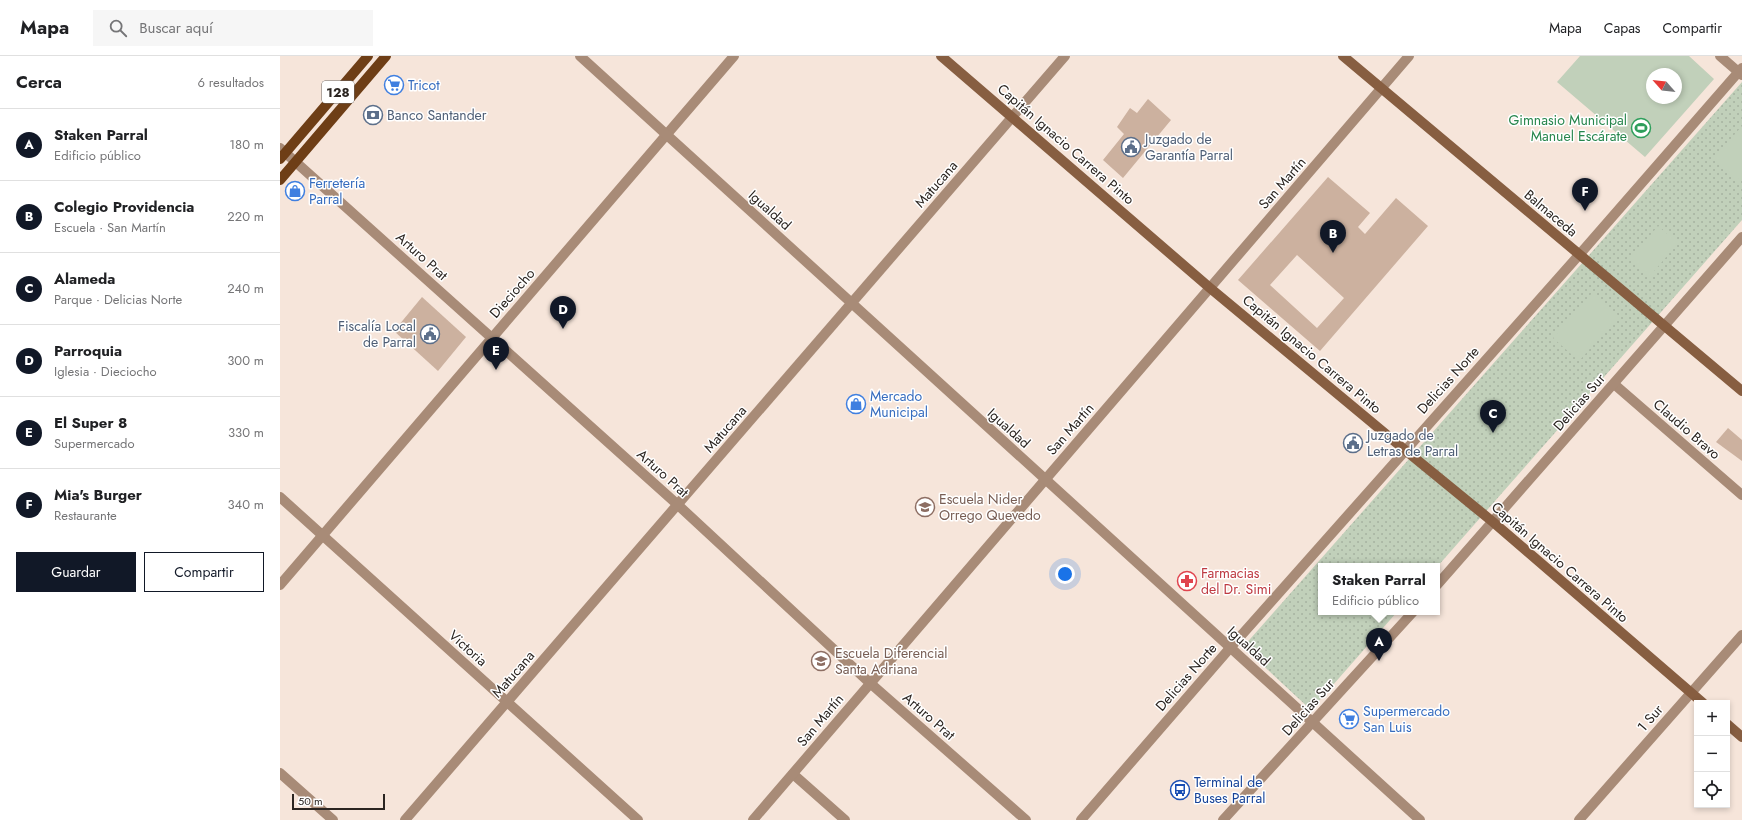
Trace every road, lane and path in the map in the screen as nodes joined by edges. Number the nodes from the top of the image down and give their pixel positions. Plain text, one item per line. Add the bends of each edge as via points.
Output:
1 (369, 56) edge
2 (580, 56) edge
3 (734, 56) edge
4 (941, 56) edge
5 (1065, 56) edge
6 (1343, 56) edge
7 (1409, 56) edge
8 (1720, 56) edge
9 (383, 60) edge
10 (1741, 72) edge
11 (1381, 88) junction
12 (324, 107) junction
13 (335, 116) junction
14 (1013, 116) junction
15 (666, 135) junction
16 (282, 153) edge
17 (296, 162) junction
18 (280, 180) edge
19 (1742, 237) edge
20 (1579, 255) junction
21 (1210, 288) junction
22 (852, 304) junction
23 (1664, 326) junction
24 (492, 338) junction
25 (1614, 384) junction
26 (1742, 391) edge
27 (1404, 450) junction
28 (1045, 480) junction
29 (1742, 495) edge
30 (280, 497) edge
31 (678, 505) junction
32 (1493, 522) junction
33 (323, 536) junction
34 (1440, 582) edge
35 (280, 585) edge
36 (1410, 615) edge
37 (1742, 635) edge
38 (1230, 648) junction
39 (870, 683) junction
40 (1691, 693) junction
41 (1699, 700) edge
42 (507, 702) junction
43 (1313, 723) junction
44 (1730, 727) edge
45 (1742, 737) edge
46 (280, 773) edge
47 (793, 774) junction
48 (333, 820) edge
49 (405, 820) edge
50 (638, 820) edge
51 (753, 820) edge
52 (845, 820) edge
53 (1026, 820) edge
54 (1081, 820) edge
55 (1224, 820) edge
56 (1420, 820) edge
57 (1579, 820) edge

1 - 9 main road
1 - 12 main road, 128
2 - 15 street, Igualdad
3 - 15 street, Dieciocho
4 - 14 main road, Capitán Ignacio Carrera Pinto
5 - 14 street, Matucana
6 - 11 main road, Balmaceda
7 - 11 street, San Martín
8 - 10 street
9 - 13 main road, 128
10 - 20 street, Delicias Norte
11 - 20 main road, Balmaceda
11 - 21 street, San Martín
12 - 13 main road
12 - 16 main road, 128
13 - 17 main road, 128
14 - 21 main road, Capitán Ignacio Carrera Pinto
14 - 22 street, Matucana
15 - 22 street, Igualdad
15 - 24 street, Dieciocho
16 - 17 street, Arturo Prat
17 - 18 main road, 128
17 - 24 street, Arturo Prat
19 - 23 street, Delicias Sur
20 - 23 main road, Balmaceda
20 - 27 street, Delicias Norte
21 - 27 main road, Capitán Ignacio Carrera Pinto
21 - 28 street, San Martín
22 - 28 street, Igualdad
22 - 31 street, Matucana
23 - 25 street, Delicias Sur
23 - 26 main road, Balmaceda
24 - 31 street, Arturo Prat
24 - 33 street, Dieciocho
25 - 29 street, Claudio Bravo
25 - 32 street, Delicias Sur
27 - 32 main road, Capitán Ignacio Carrera Pinto
27 - 38 street, Delicias Norte
28 - 38 street, Igualdad
28 - 39 street, San Martín
30 - 33 street, Victoria
31 - 39 street, Arturo Prat
31 - 42 street, Matucana
32 - 34 street, Delicias Sur
32 - 40 main road, Capitán Ignacio Carrera Pinto
33 - 35 street, Dieciocho
33 - 42 street, Victoria
36 - 43 street, Delicias Sur
37 - 40 street, 1 Sur
38 - 43 street, Igualdad
38 - 54 street, Delicias Norte
39 - 47 street, San Martín
39 - 53 street, Arturo Prat
40 - 41 main road, Capitán Ignacio Carrera Pinto
40 - 57 street, 1 Sur
42 - 49 street, Matucana
42 - 50 street, Victoria
43 - 55 street, Delicias Sur
43 - 56 street, Igualdad
44 - 45 main road
46 - 48 street
47 - 51 street, San Martín
47 - 52 street

